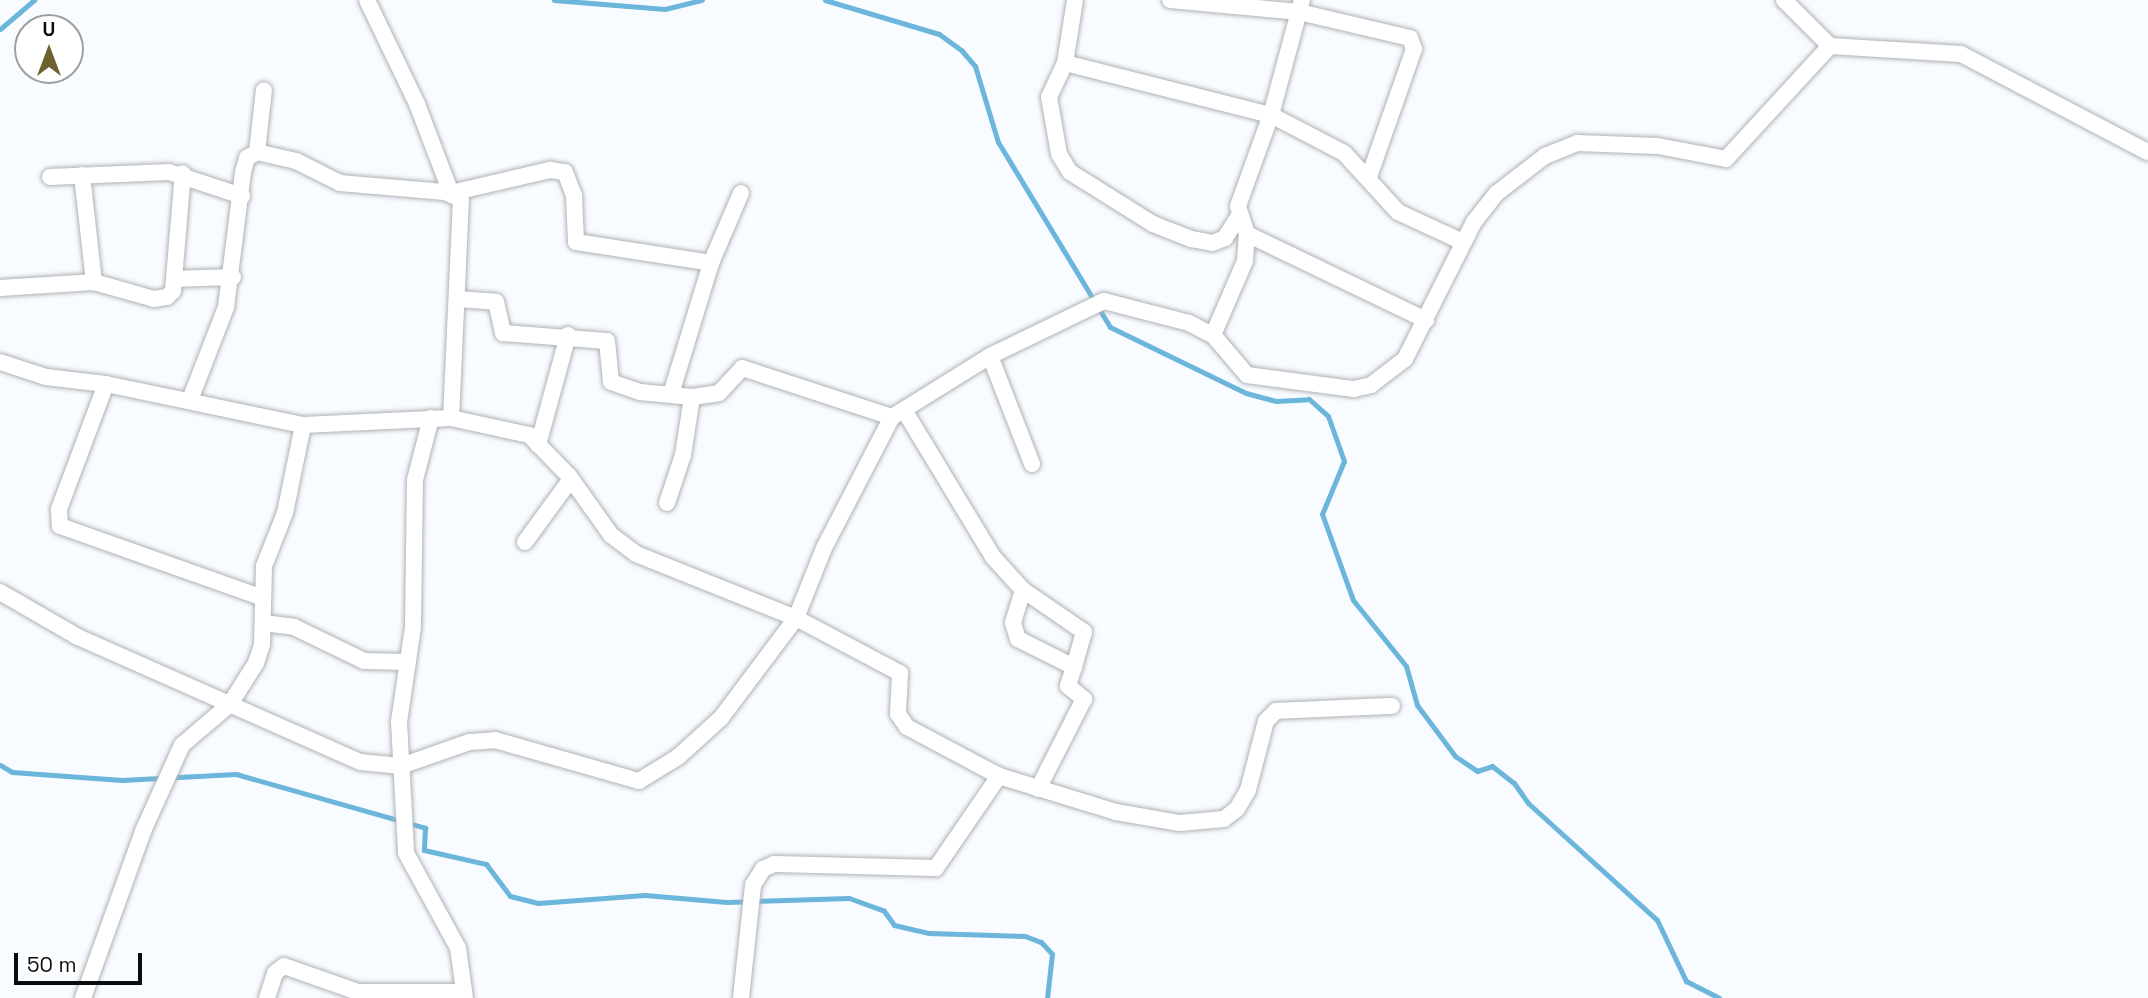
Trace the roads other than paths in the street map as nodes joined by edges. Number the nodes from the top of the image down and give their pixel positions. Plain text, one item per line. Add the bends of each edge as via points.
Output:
1 (367, 0) edge
2 (1075, 0) edge
3 (1170, 0) edge
4 (1784, 0) edge
5 (1301, 6) edge
6 (1830, 46) junction
7 (1065, 62) junction
8 (264, 90) dead end
9 (1271, 115) junction
10 (257, 152) junction
11 (2148, 152) edge
12 (183, 173) junction
13 (82, 176) junction
14 (50, 177) dead end
15 (1369, 177) junction
16 (451, 193) junction
17 (741, 193) dead end
18 (242, 196) junction
19 (1238, 217) junction
20 (1247, 234) junction
21 (1463, 243) junction
22 (711, 263) junction
23 (233, 277) junction
24 (174, 279) junction
25 (94, 282) junction
26 (0, 288) edge
27 (457, 299) junction
28 (1426, 320) junction
29 (568, 335) junction
30 (1213, 335) junction
31 (990, 356) junction
32 (0, 362) edge
33 (106, 384) junction
34 (671, 394) junction
35 (692, 397) junction
36 (190, 400) junction
37 (898, 414) junction
38 (430, 418) junction
39 (451, 418) junction
40 (303, 425) junction
41 (538, 445) junction
42 (1032, 464) dead end
43 (572, 479) junction
44 (667, 503) dead end
45 (525, 542) dead end
46 (1023, 590) junction
47 (0, 592) edge
48 (264, 598) junction
49 (796, 618) junction
50 (263, 623) junction
51 (408, 662) junction
52 (1074, 667) junction
53 (230, 704) junction
54 (1392, 706) dead end
55 (401, 766) junction
56 (999, 776) junction
57 (1038, 789) junction
58 (464, 995) edge
59 (83, 998) edge
60 (267, 998) edge
61 (741, 998) edge

1 - 16 street via 417,104
2 - 7 street
3 - 5 street
4 - 6 street
5 - 9 street
5 - 15 street via 1410,38 1414,49
6 - 11 street via 1970,58 2041,101
6 - 21 street via 1730,157 1658,146 1559,147 1497,193
7 - 9 street
7 - 19 street via 1049,97 1059,154 1070,172 1153,225 1191,239 1213,243 1225,238
8 - 10 street
9 - 15 street via 1329,143
9 - 19 street
10 - 16 street via 296,161 340,183
10 - 18 street via 247,158
12 - 13 street
12 - 18 street
12 - 24 street
13 - 14 street
13 - 25 street
15 - 21 street via 1398,212
16 - 22 street via 550,170 565,172 574,196 576,242
16 - 27 street via 461,199 463,210
17 - 22 street
18 - 23 street
19 - 20 street
20 - 28 street
20 - 30 street via 1232,300
21 - 28 street
22 - 34 street
23 - 24 street
23 - 36 street
24 - 25 street via 167,297 154,299
25 - 26 street
27 - 29 street via 496,302 503,333
27 - 39 street
28 - 30 street via 1405,359 1371,385 1354,389 1247,375
29 - 34 street via 607,341 611,382
29 - 41 street
30 - 31 street via 1189,323 1104,300
31 - 37 street
31 - 42 street
32 - 33 street via 46,377
33 - 36 street
33 - 48 street via 59,509 60,526
34 - 35 street
35 - 37 street via 712,397 742,368
35 - 44 street
36 - 40 street
37 - 46 street via 993,557
37 - 49 street via 824,548
38 - 39 street
38 - 40 street
38 - 51 street via 415,480
39 - 41 street via 491,423 529,435
40 - 48 street via 285,513 264,566
41 - 43 street
43 - 45 street
43 - 49 street via 611,535 636,554
46 - 52 street via 1084,632
46 - 52 street via 1013,623 1018,639
47 - 53 street via 78,637
48 - 50 street
49 - 55 street via 721,719 678,757 639,781 483,740
49 - 56 street via 900,673 901,722
50 - 51 street via 294,627 364,661
50 - 53 street via 256,663
51 - 55 street via 399,722
52 - 57 street via 1069,685 1084,699
53 - 55 street via 360,762
53 - 59 street via 182,745 143,831
54 - 57 street via 1276,711 1266,721 1248,790 1237,809 1224,819 1159,821
55 - 58 street via 406,853 458,948
56 - 57 street
56 - 61 street via 936,868 774,864 763,869 753,885
58 - 60 street via 358,992 284,966 275,972

